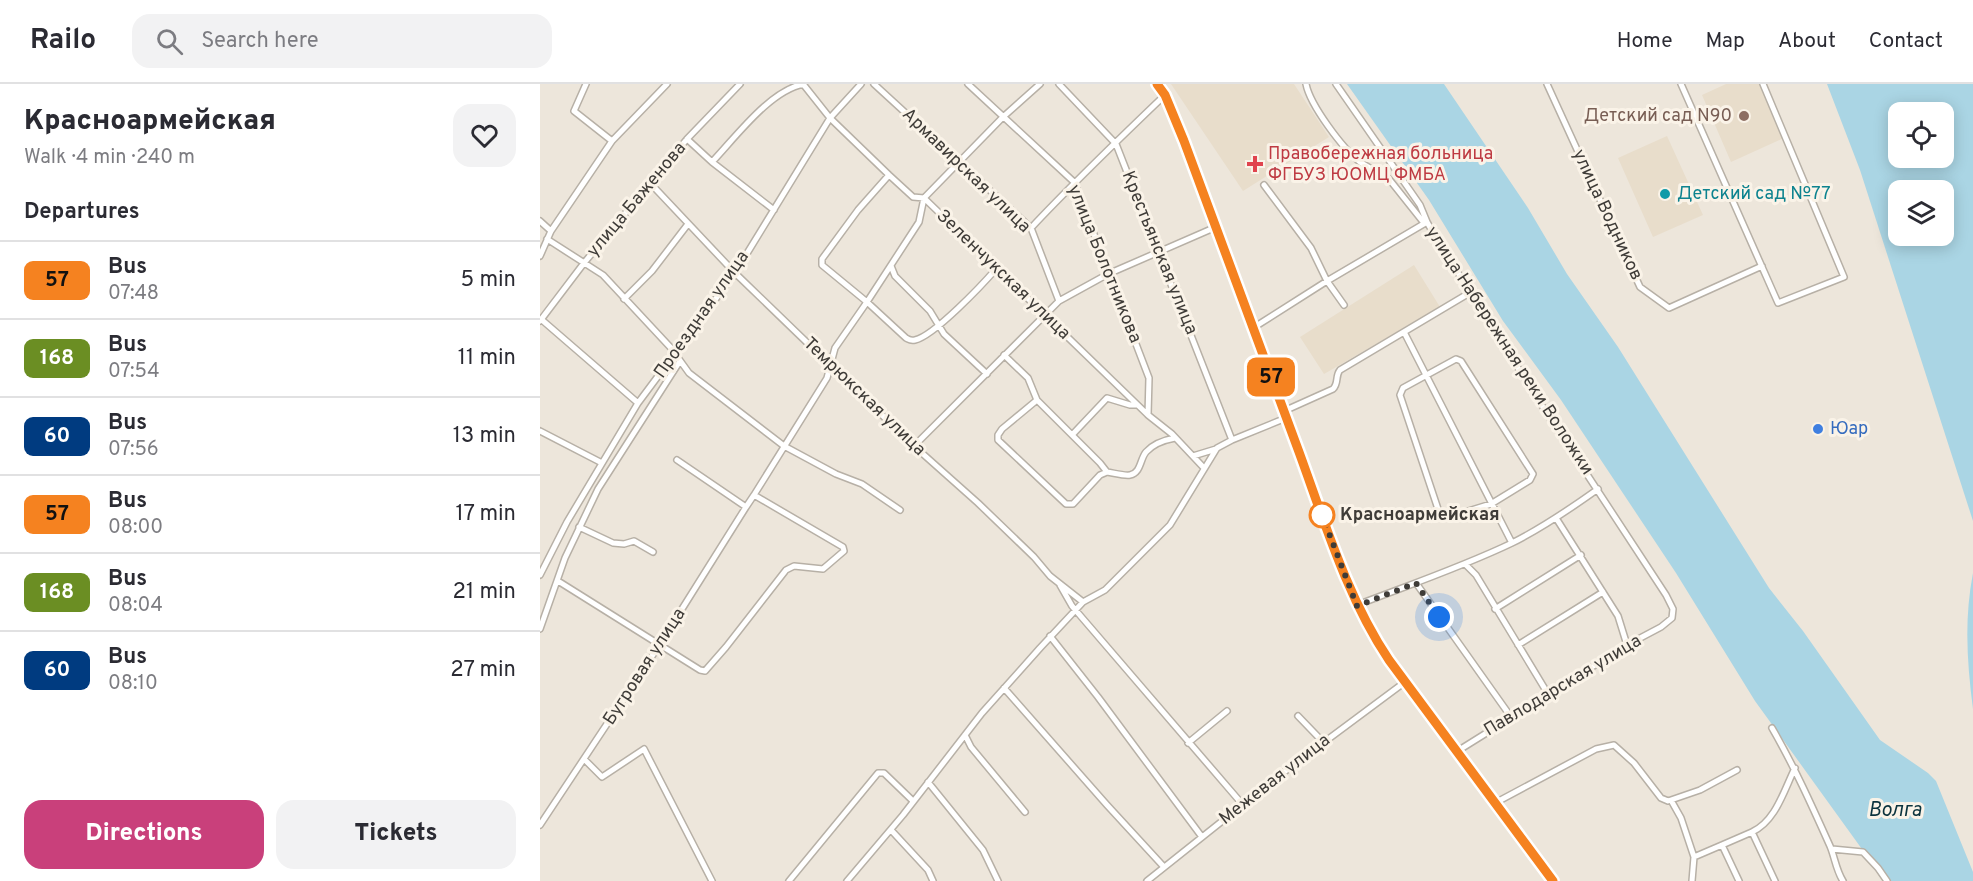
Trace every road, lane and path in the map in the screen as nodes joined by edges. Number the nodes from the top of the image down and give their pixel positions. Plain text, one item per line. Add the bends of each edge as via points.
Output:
1 (586, 84) edge
2 (667, 84) edge
3 (740, 84) edge
4 (804, 84) edge
5 (861, 84) edge
6 (874, 84) edge
7 (968, 84) edge
8 (1040, 84) edge
9 (1059, 84) edge
10 (1157, 84) edge
11 (1306, 84) edge
12 (1336, 84) edge
13 (1681, 84) edge
14 (1763, 84) edge
15 (1549, 85) edge
16 (1165, 95) junction
17 (1003, 117) junction
18 (830, 118) junction
19 (687, 139) junction
20 (612, 141) junction
21 (1116, 144) junction
22 (712, 162) junction
23 (959, 163) junction
24 (889, 175) junction
25 (1074, 182) junction
26 (651, 184) junction
27 (1264, 184) dead end
28 (924, 198) junction
29 (774, 210) junction
30 (540, 221) edge
31 (1425, 222) junction
32 (688, 224) junction
33 (1031, 228) junction
34 (1216, 228) junction
35 (551, 231) junction
36 (547, 239) junction
37 (1159, 253) junction
38 (540, 256) edge
39 (584, 263) junction
40 (891, 266) junction
41 (1762, 266) junction
42 (996, 269) junction
43 (735, 273) junction
44 (1108, 274) junction
45 (1327, 281) junction
46 (1471, 292) junction
47 (624, 299) junction
48 (1059, 301) junction
49 (867, 302) junction
50 (1344, 305) dead end
51 (1044, 315) junction
52 (541, 320) edge
53 (938, 325) junction
54 (1253, 328) junction
55 (1404, 332) junction
56 (1004, 355) junction
57 (678, 358) junction
58 (830, 364) junction
59 (987, 374) junction
60 (1427, 375) junction
61 (1037, 400) junction
62 (638, 404) junction
63 (1138, 405) junction
64 (1148, 415) junction
65 (1285, 415) junction
66 (540, 431) edge
67 (1072, 435) junction
68 (1175, 438) junction
69 (1232, 440) junction
70 (784, 446) junction
71 (914, 446) junction
72 (1217, 448) junction
73 (1193, 456) junction
74 (677, 460) dead end
75 (602, 463) junction
76 (1204, 468) junction
77 (1107, 472) junction
78 (1598, 489) junction
79 (754, 495) junction
80 (1491, 504) junction
81 (746, 507) junction
82 (900, 510) dead end
83 (1556, 518) junction
84 (579, 527) junction
85 (1512, 543) junction
86 (551, 552) junction
87 (653, 552) dead end
88 (1581, 555) junction
89 (565, 558) junction
90 (1465, 564) junction
91 (540, 575) edge
92 (558, 581) junction
93 (1059, 583) junction
94 (1416, 583) junction
95 (1603, 592) junction
96 (1083, 602) junction
97 (1357, 606) junction
98 (1495, 609) junction
99 (1076, 611) junction
100 (1670, 620) joint
101 (540, 629) edge
102 (1050, 636) junction
103 (660, 644) junction
104 (1518, 645) junction
105 (1627, 645) junction
106 (1405, 682) junction
107 (1004, 687) junction
108 (1548, 693) junction
109 (1227, 711) dead end
110 (1298, 716) dead end
111 (1511, 717) junction
112 (1772, 728) dead end
113 (965, 735) junction
114 (1324, 742) junction
115 (1188, 743) junction
116 (1456, 752) junction
117 (584, 759) junction
118 (1795, 768) junction
119 (1737, 770) dead end
120 (928, 782) junction
121 (914, 801) junction
122 (1672, 802) junction
123 (1495, 803) junction
124 (1243, 804) junction
125 (1025, 812) dead end
126 (540, 825) edge
127 (891, 830) junction
128 (1752, 832) junction
129 (1202, 837) junction
130 (1722, 845) junction
131 (1832, 849) junction
132 (1694, 857) junction
133 (1164, 867) junction
134 (849, 880) edge
135 (712, 881) edge
136 (789, 881) edge
137 (933, 881) edge
138 (998, 881) edge
139 (1147, 881) edge
140 (1553, 881) edge
141 (1692, 881) edge
142 (1739, 881) edge
143 (1775, 881) edge
144 (1843, 881) edge
145 (1887, 881) edge

1 - 20 street via 574,111
2 - 20 street
3 - 19 street, улица Баженова
4 - 18 street, Зеленчукская улица
4 - 22 street via 771,101
5 - 18 street, Проездная улица
6 - 23 street, Армавирская улица
7 - 17 street, улица Болотникова
8 - 17 street
9 - 21 street, Крестьянская улица
10 - 16 main road
11 - 31 street via 1329,126 1358,160 1389,179
12 - 31 street, улица Набережная реки Воложки via 1420,205
13 - 41 street
14 - 41 street via 1844,277 1778,303
15 - 41 street, улица Водников via 1640,287 1669,308
16 - 21 street
16 - 34 main road
17 - 23 street
17 - 25 street, улица Болотникова
18 - 24 street, Зеленчукская улица
18 - 29 street, Проездная улица
19 - 22 street
19 - 26 street, улица Баженова
20 - 35 street
21 - 25 street
21 - 37 street, Крестьянская улица
22 - 29 street
23 - 28 street
23 - 33 street, Армавирская улица
24 - 28 street, Зеленчукская улица via 913,197
24 - 49 street via 838,235 822,261 830,273
25 - 33 street
25 - 44 street, улица Болотникова
26 - 32 street, Темрюкская улица
26 - 39 street, улица Баженова
27 - 45 street via 1311,248
28 - 40 street via 919,222
28 - 42 street, Зеленчукская улица
29 - 43 street, Проездная улица
30 - 35 street
31 - 45 street
31 - 46 street, улица Набережная реки Воложки
32 - 43 street, Темрюкская улица
32 - 47 street via 652,271
33 - 48 street, Армавирская улица
34 - 37 street
34 - 54 main road
35 - 36 street
36 - 38 street
36 - 39 street
37 - 44 street
37 - 69 street, Крестьянская улица
39 - 47 street via 603,275
39 - 52 street, улица Баженова
40 - 49 street
40 - 53 street via 895,276 930,311
42 - 51 street, Зеленчукская улица
42 - 53 street
43 - 57 street, Проездная улица
43 - 58 street, Темрюкская улица
44 - 48 street
44 - 64 street, улица Болотникова via 1149,378
45 - 50 street
45 - 54 street
46 - 55 street
46 - 78 street, улица Набережная реки Воложки
47 - 57 street
48 - 51 street
49 - 53 street via 908,340 918,339
49 - 58 street via 835,348
51 - 56 street
51 - 63 street, Зеленчукская улица
52 - 62 street
53 - 59 street
54 - 65 main road
55 - 60 street
55 - 65 street via 1340,370 1333,389
56 - 59 street
56 - 61 street via 1028,378
57 - 62 street, Проездная улица
57 - 70 street via 689,373
57 - 84 street, Проездная улица
58 - 70 street via 827,378
58 - 71 street, Темрюкская улица
59 - 71 street
60 - 80 street
60 - 80 street via 1403,388 1400,395 1440,512 1453,517
60 - 80 street via 1456,359 1461,361 1533,472 1530,480
61 - 67 street
61 - 77 street via 1002,429 998,435 1000,444 1068,505
62 - 75 street, Проездная улица
63 - 64 street, Зеленчукская улица
63 - 67 street via 1107,398
64 - 68 street, Зеленчукская улица
65 - 69 street
65 - 97 main road
66 - 75 street
67 - 77 street
68 - 73 street, Зеленчукская улица
68 - 77 street via 1149,448 1134,474
69 - 72 street
70 - 79 street
70 - 82 street via 862,484
71 - 93 street, Темрюкская улица via 978,502
72 - 73 street
72 - 76 street
73 - 76 street, Зеленчукская улица
74 - 81 street
75 - 86 street, Проездная улица
76 - 96 street via 1170,525 1105,590
78 - 83 street
78 - 100 street, улица Набережная реки Воложки via 1666,596 1673,609
79 - 81 street, Бугровая улица
79 - 103 street via 844,549 823,569 794,566 786,570 707,670 700,670
80 - 85 street
81 - 103 street, Бугровая улица
83 - 85 street
83 - 88 street
84 - 87 street via 613,543 634,541
84 - 89 street, Проездная улица
85 - 90 street
86 - 89 street
86 - 91 street, Проездная улица
88 - 95 street
88 - 98 street
89 - 92 street, Проездная улица
90 - 94 street
90 - 98 street via 1476,574
92 - 101 street, Проездная улица
92 - 103 street
93 - 96 street, Темрюкская улица
93 - 99 street
94 - 97 street
94 - 111 street
95 - 104 street
95 - 105 street via 1618,616
96 - 99 street
97 - 106 main road
98 - 104 street
99 - 102 street
99 - 115 street
100 - 105 street, Павлодарская улица
102 - 107 street
102 - 129 street
103 - 117 street, Бугровая улица
104 - 108 street
105 - 108 street, Павлодарская улица
106 - 114 street, Межевая улица
106 - 116 main road
107 - 113 street
107 - 133 street
108 - 111 street, Павлодарская улица
109 - 115 street
110 - 114 street
111 - 116 street, Павлодарская улица
112 - 118 street
113 - 120 street
113 - 125 street
114 - 124 street, Межевая улица
115 - 124 street
116 - 123 main road
117 - 126 street, Бугровая улица
117 - 135 street via 602,777 644,749
118 - 128 street via 1769,819
118 - 131 street
119 - 122 street
120 - 121 street
120 - 138 street via 983,850
121 - 127 street
121 - 136 street via 884,773 878,773
122 - 123 street via 1661,798 1634,763 1614,745 1596,749
122 - 132 street via 1682,818
123 - 140 main road
124 - 129 street, Межевая улица
127 - 134 street
127 - 137 street via 928,870
128 - 130 street
128 - 143 street
129 - 133 street, Межевая улица
130 - 132 street
130 - 142 street
131 - 144 street
131 - 145 street via 1863,852
132 - 141 street
133 - 139 street, Межевая улица

